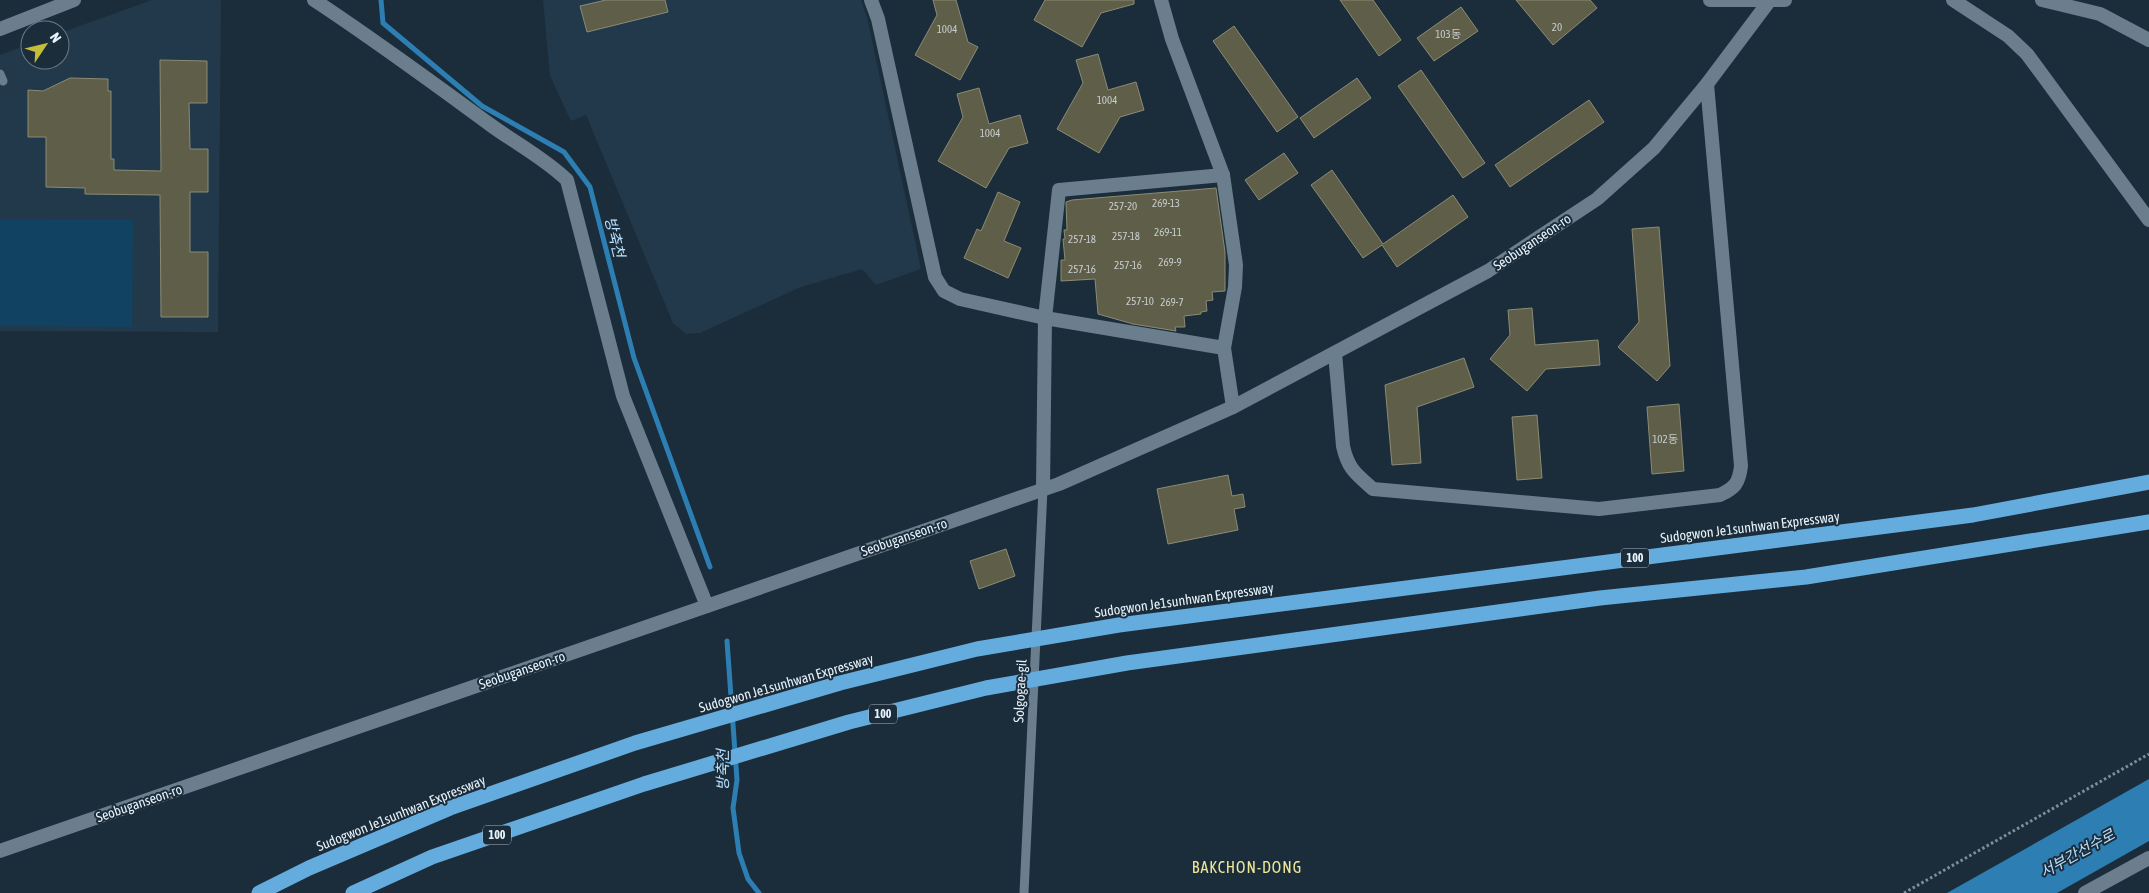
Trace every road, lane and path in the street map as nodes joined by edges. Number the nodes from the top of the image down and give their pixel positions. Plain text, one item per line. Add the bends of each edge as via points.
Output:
1 (74, 0) edge
2 (314, 0) edge
3 (871, 0) edge
4 (1161, 0) edge
5 (1710, 0) edge
6 (1770, 0) edge
7 (1785, 0) edge
8 (1953, 0) edge
9 (2042, 0) edge
10 (0, 29) edge
11 (2149, 40) edge
12 (1708, 84) junction
13 (1223, 174) junction
14 (2149, 220) edge
15 (1046, 318) junction
16 (1224, 348) junction
17 (1335, 353) junction
18 (1233, 407) junction
19 (2149, 482) edge
20 (1044, 489) junction
21 (2149, 522) edge
22 (708, 606) junction
23 (2149, 754) edge
24 (0, 851) edge
25 (2149, 858) edge
26 (259, 893) edge
27 (353, 893) edge
28 (1024, 893) edge
29 (1904, 893) edge
30 (2085, 893) edge

1 - 10 street
2 - 22 street via 373,39 506,137 552,166 567,180 623,396
3 - 15 street via 878,19 935,277 944,291 960,299
4 - 13 street via 1172,39
5 - 6 street
6 - 7 street
6 - 12 street, Seobuganseon-ro
8 - 14 street via 2008,36 2028,54
9 - 11 street via 2100,14
12 - 17 street, Seobuganseon-ro via 1654,148 1597,199 1488,271
12 - 17 street via 1741,466 1740,481 1733,489 1720,495 1599,509 1373,489 1351,470 1346,461
13 - 15 street via 1059,190
13 - 16 street via 1236,265
15 - 16 street
15 - 20 street
16 - 18 street
17 - 18 street, Seobuganseon-ro
18 - 20 street, Seobuganseon-ro
19 - 26 highway, Sudogwon Je1sunhwan Expressway / 100 via 1973,515 1119,625 977,648 840,683 635,743 450,808 309,868
20 - 22 street, Seobuganseon-ro
20 - 28 lane, Solgogae-gil
21 - 27 highway, 100 via 1806,577 1600,598 1127,662 986,688 849,722 644,784 432,857
22 - 24 street, Seobuganseon-ro
23 - 29 path
25 - 30 street

